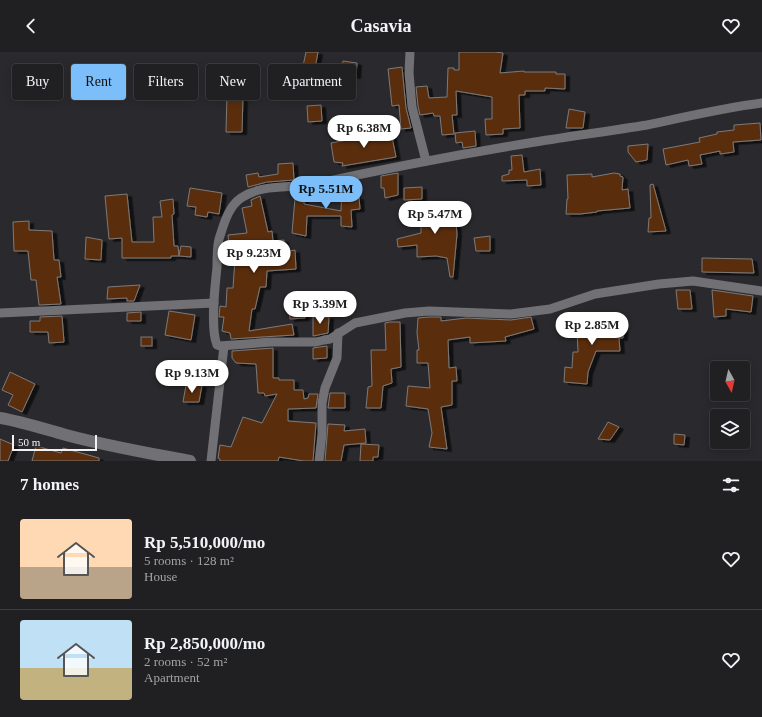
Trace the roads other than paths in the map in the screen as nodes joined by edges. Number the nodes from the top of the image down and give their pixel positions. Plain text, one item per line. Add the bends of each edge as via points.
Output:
1 (410, 52) edge
2 (762, 103) edge
3 (426, 161) junction
4 (762, 291) edge
5 (214, 303) junction
6 (0, 313) edge
7 (338, 333) junction
8 (224, 346) junction
9 (0, 418) edge
10 (190, 461) edge
11 (211, 461) edge
12 (319, 461) edge

1 - 3 street via 412,107
2 - 3 street via 647,125
3 - 5 street via 313,185 259,190 241,198 229,211 218,241
4 - 7 street via 693,281 659,284 595,294 550,309 528,312 494,314 429,311 384,316 355,323
5 - 6 street
5 - 8 street via 214,338 216,345
7 - 8 street via 330,339 316,342
7 - 12 street via 336,358 322,403
8 - 11 street
9 - 10 street via 126,449

